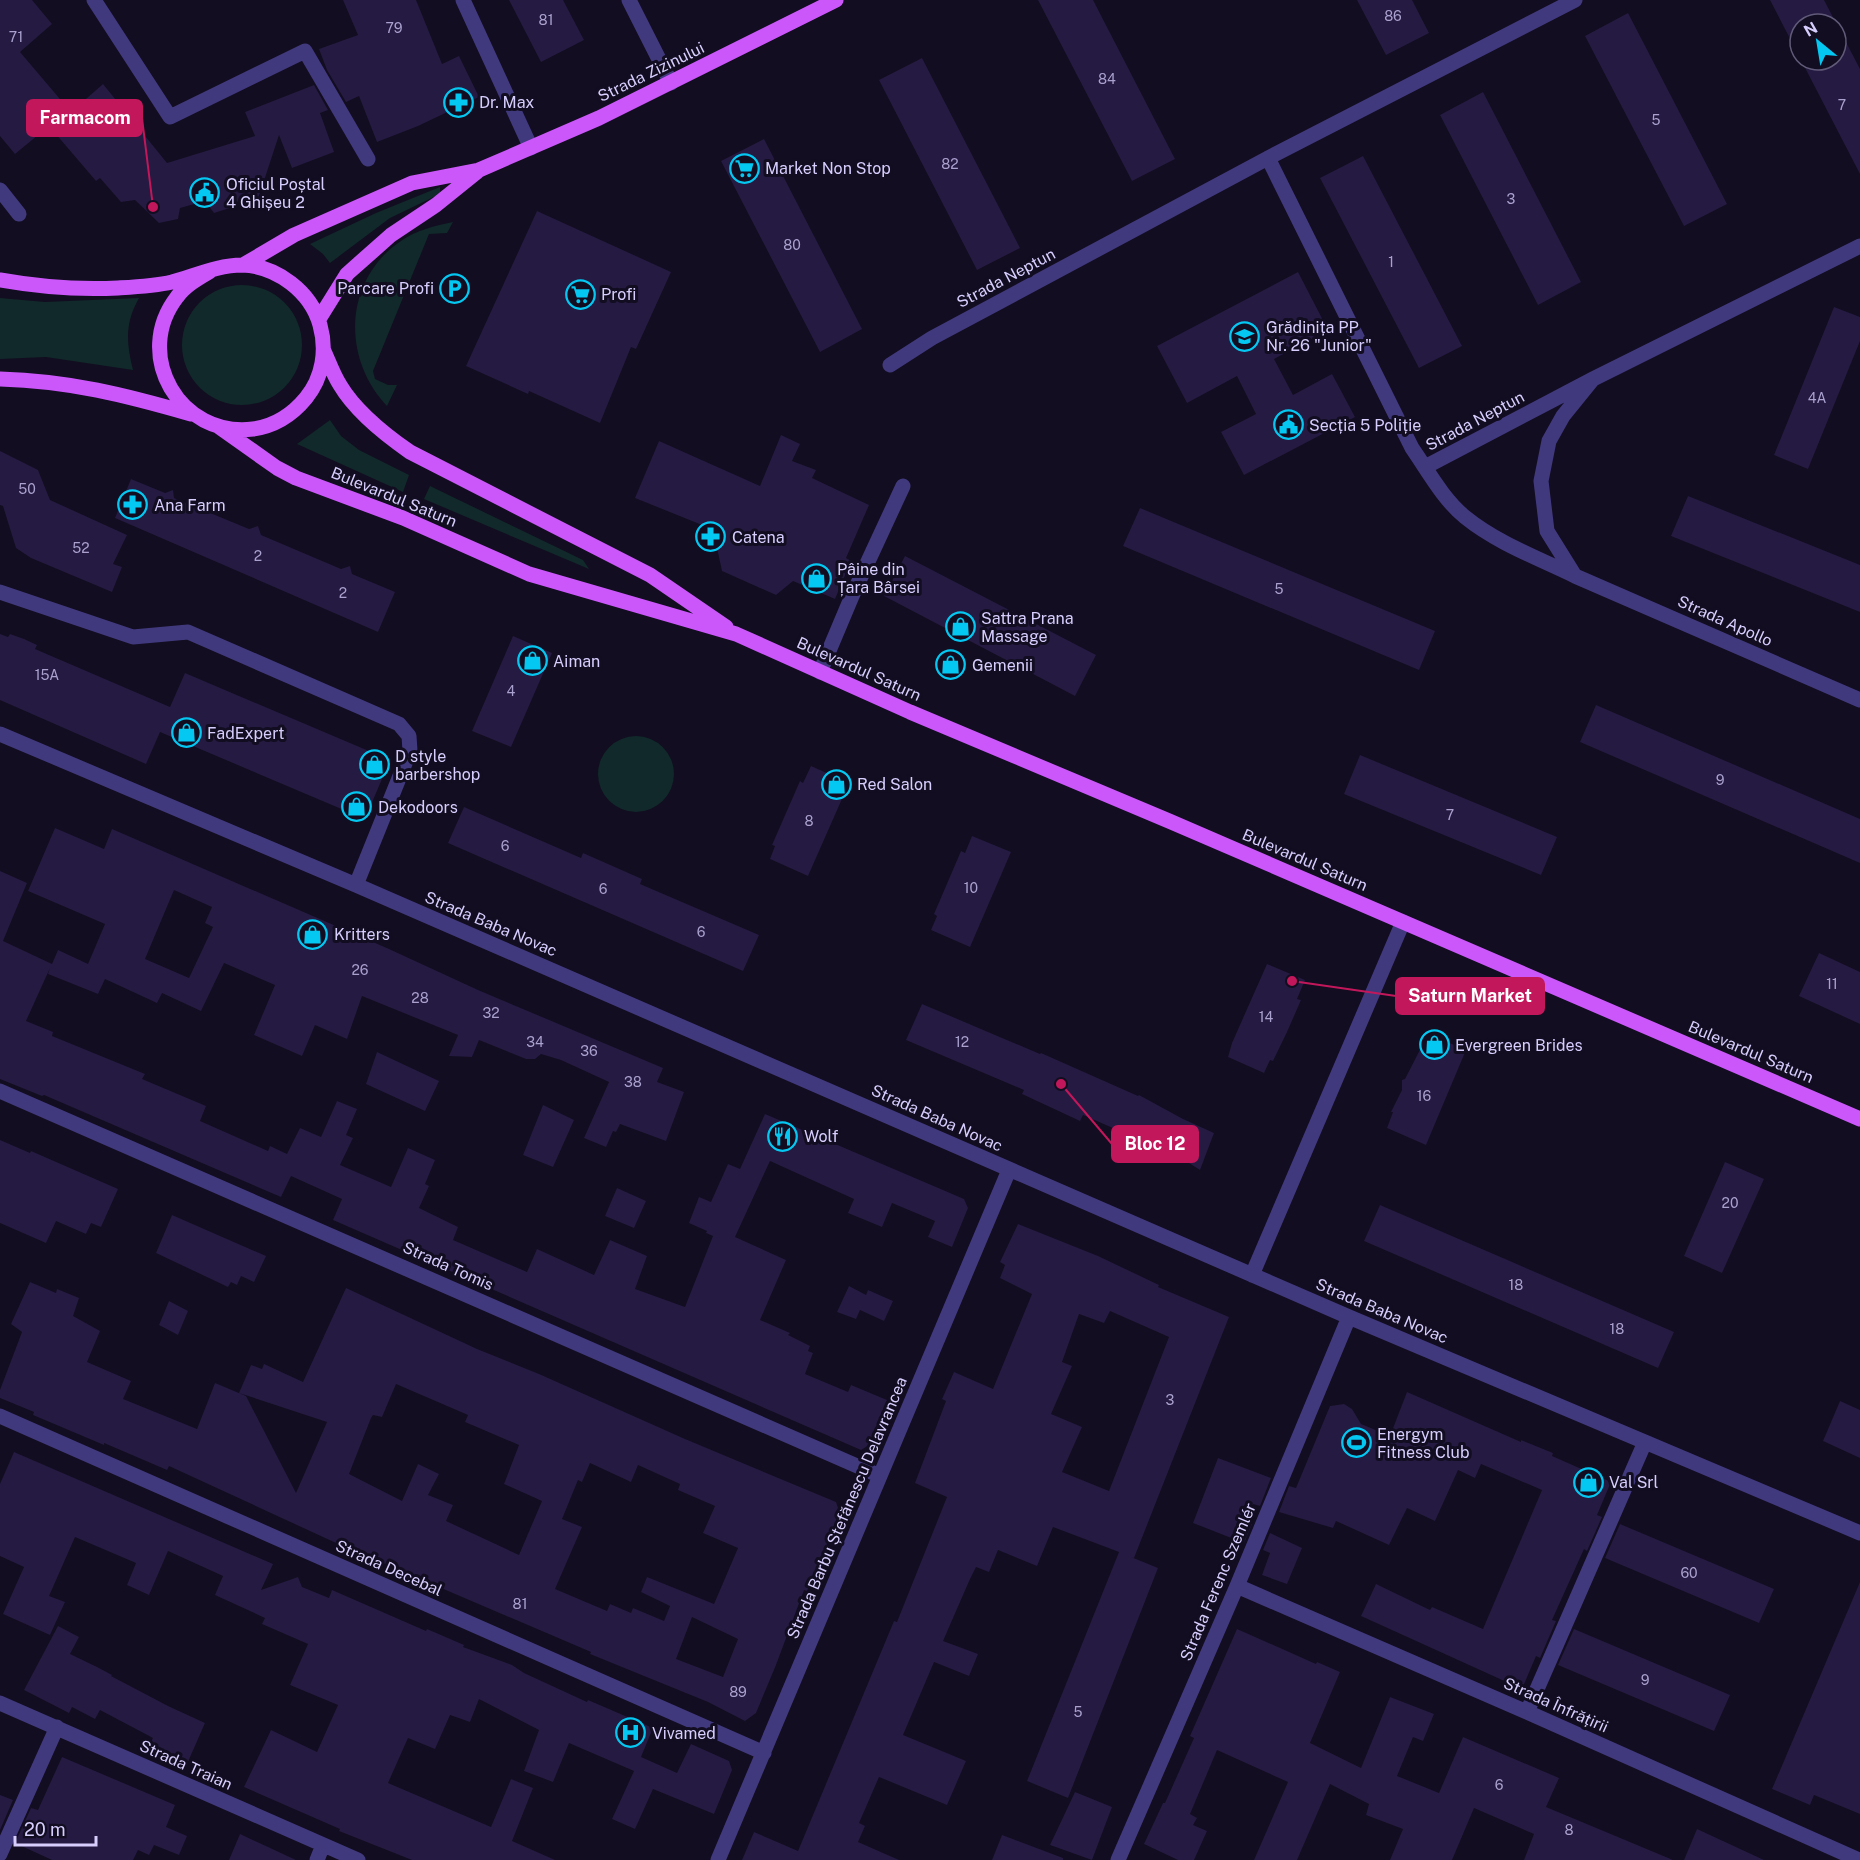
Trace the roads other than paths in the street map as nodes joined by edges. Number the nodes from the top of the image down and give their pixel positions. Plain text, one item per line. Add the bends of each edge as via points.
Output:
1 (94, 0) edge
2 (463, 0) edge
3 (628, 0) edge
4 (836, 0) edge
5 (1575, 0) edge
6 (671, 83) junction
7 (531, 148) junction
8 (1268, 158) junction
9 (369, 159) dead end
10 (479, 170) junction
11 (0, 190) edge
12 (19, 214) dead end
13 (1860, 246) edge
14 (243, 265) junction
15 (209, 272) junction
16 (0, 280) edge
17 (319, 320) junction
18 (324, 351) junction
19 (890, 365) dead end
20 (0, 379) edge
21 (1593, 379) junction
22 (193, 415) junction
23 (219, 427) junction
24 (1425, 467) junction
25 (903, 486) dead end
26 (1575, 576) junction
27 (0, 592) edge
28 (736, 634) junction
29 (820, 672) junction
30 (1860, 700) edge
31 (0, 734) edge
32 (356, 885) junction
33 (1403, 922) junction
34 (0, 1091) edge
35 (1860, 1119) edge
36 (1009, 1170) junction
37 (1252, 1275) junction
38 (1349, 1317) junction
39 (0, 1416) edge
40 (1645, 1442) junction
41 (880, 1476) junction
42 (1860, 1533) edge
43 (1237, 1586) junction
44 (0, 1703) edge
45 (1527, 1712) junction
46 (57, 1727) junction
47 (764, 1753) junction
48 (323, 1845) junction
49 (0, 1854) edge
50 (317, 1860) edge
51 (358, 1860) edge
52 (718, 1860) edge
53 (1118, 1860) edge
54 (1859, 1860) edge

1 - 9 street via 170,117 305,51
2 - 7 street
3 - 6 street
4 - 6 main road, Strada Zizinului
5 - 8 street, Strada Neptun
6 - 7 main road, Strada Zizinului
7 - 10 main road, Strada Zizinului
8 - 19 street, Strada Neptun via 932,338
8 - 24 street, Strada Neptun
10 - 14 main road, Strada Zizinului via 412,183 294,235
10 - 17 main road, Strada Zizinului via 391,235 347,274
11 - 12 street
13 - 21 street, Strada Neptun
14 - 15 main road
14 - 17 main road via 273,273 293,284
15 - 16 main road via 118,288 40,287
15 - 22 main road via 177,296 161,333 163,372 181,404
17 - 18 main road
18 - 23 main road via 312,391 281,420 261,428
18 - 28 main road, Bulevardul Saturn via 339,384 355,406 396,443 650,575
20 - 22 main road via 104,390
21 - 24 street, Strada Neptun
21 - 26 street, Strada Neptun via 1563,416 1549,441 1541,481 1547,531
22 - 23 main road
23 - 28 main road, Bulevardul Saturn via 296,478 404,518 529,574
24 - 26 street, Strada Apollo via 1464,517 1501,541
25 - 29 street
26 - 30 street, Strada Apollo
27 - 32 street via 133,636 188,632 399,724 409,736 410,751
28 - 29 main road, Bulevardul Saturn
29 - 33 main road, Bulevardul Saturn
31 - 32 street, Strada Baba Novac
32 - 36 street, Strada Baba Novac
33 - 35 main road, Bulevardul Saturn
33 - 37 street
34 - 41 street, Strada Tomis
36 - 37 street, Strada Baba Novac
36 - 41 street, Strada Barbu Ștefănescu Delavrancea
37 - 38 street, Strada Baba Novac
38 - 40 street, Strada Baba Novac
38 - 43 street, Strada Ferenc Szemlér
39 - 47 street, Strada Decebal
40 - 42 street, Strada Baba Novac
40 - 45 street
41 - 47 street, Strada Barbu Ștefănescu Delavrancea
43 - 45 street, Strada Înfrățirii
43 - 53 street, Strada Ferenc Szemlér
44 - 46 street, Strada Traian
45 - 54 street, Strada Înfrățirii
46 - 48 street, Strada Traian
46 - 49 street
47 - 52 street, Strada Barbu Ștefănescu Delavrancea
48 - 50 street
48 - 51 street, Strada Traian

